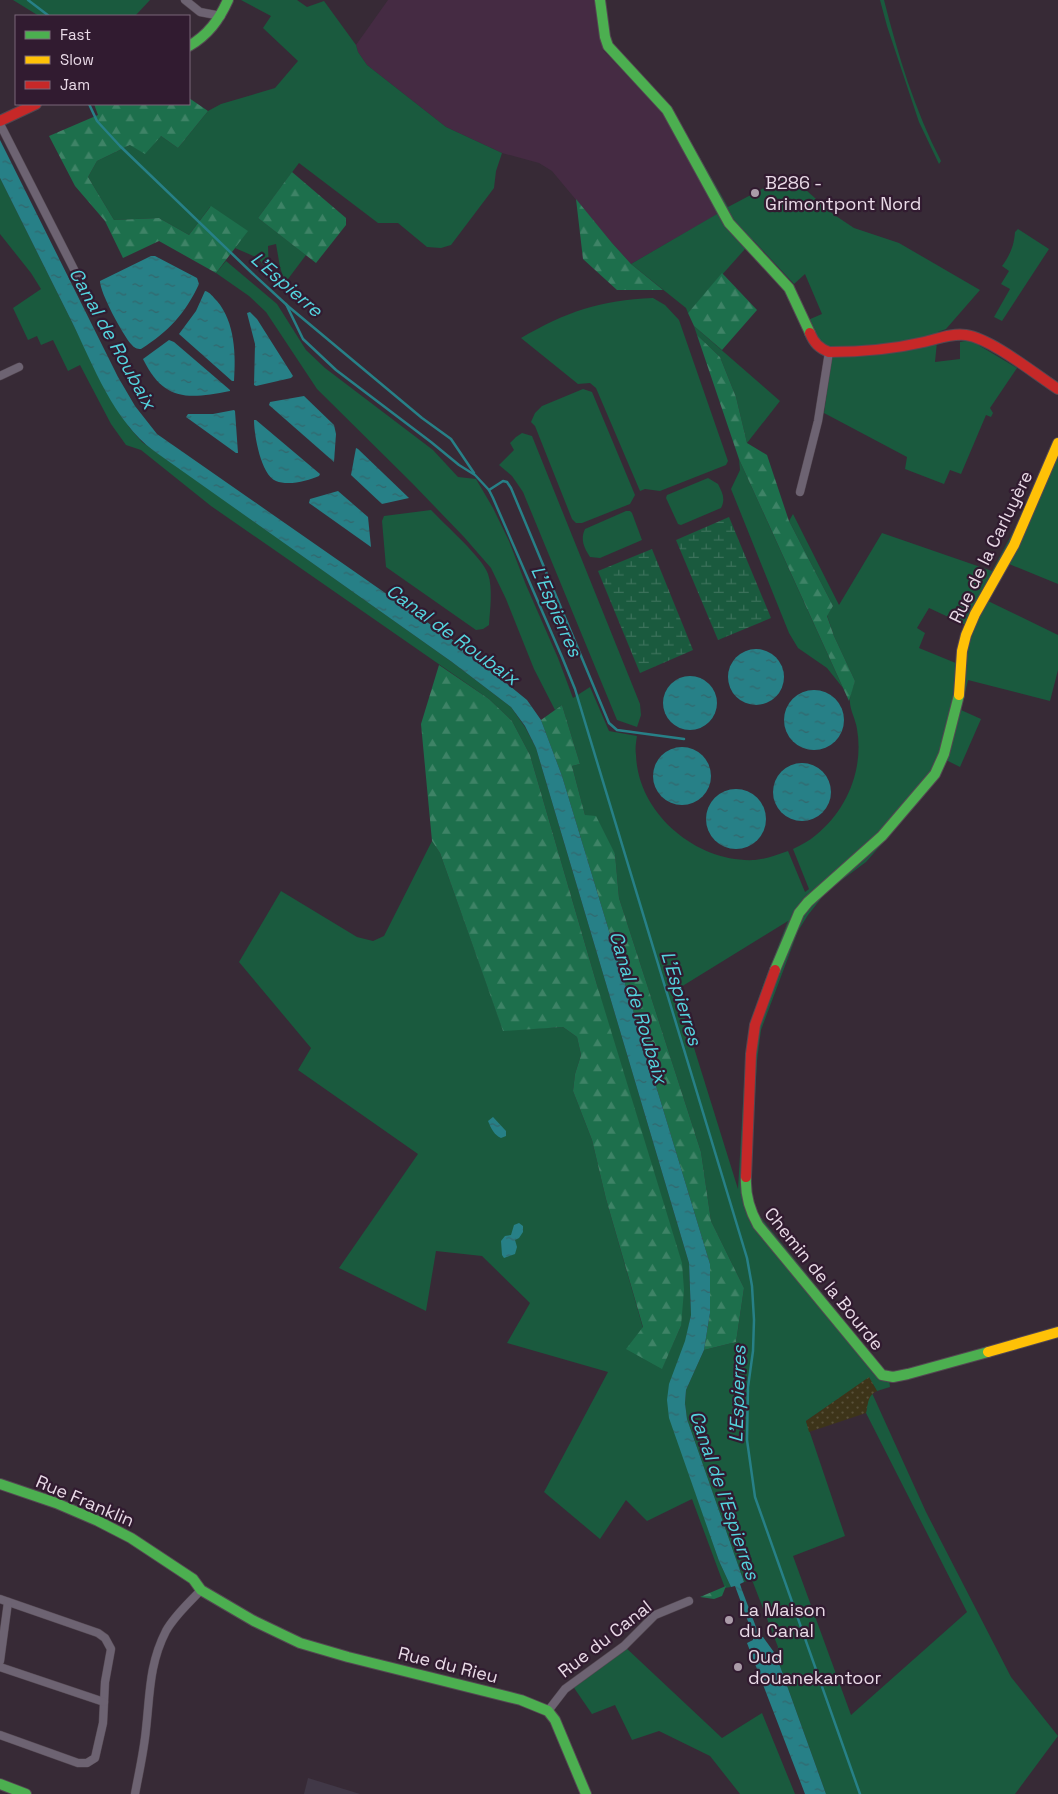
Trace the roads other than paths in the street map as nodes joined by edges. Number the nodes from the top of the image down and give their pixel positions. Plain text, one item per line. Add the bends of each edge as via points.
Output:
1 (185, 0) edge
2 (228, 0) edge
3 (600, 0) edge
4 (221, 16) junction
5 (190, 45) edge
6 (34, 105) edge
7 (0, 122) edge
8 (84, 289) dead end
9 (830, 352) junction
10 (19, 366) dead end
11 (0, 376) edge
12 (1058, 389) edge
13 (1058, 443) edge
14 (800, 492) dead end
15 (944, 754) joint
16 (1058, 1332) edge
17 (0, 1484) edge
18 (201, 1590) junction
19 (4, 1600) edge
20 (689, 1601) dead end
21 (254, 1621) joint
22 (0, 1661) edge
23 (0, 1667) edge
24 (104, 1702) junction
25 (548, 1711) junction
26 (0, 1735) edge
27 (0, 1784) edge
28 (26, 1794) edge
29 (135, 1794) edge
30 (586, 1794) edge

1 - 4 street via 200,12
2 - 4 street
3 - 9 street via 608,46 667,110 729,223 790,288 814,340 821,349
4 - 5 street via 208,32
6 - 7 street
7 - 8 street
9 - 12 street via 890,348 954,334 967,335 987,342
9 - 14 street via 818,421
10 - 11 street
13 - 15 street, Rue de la Carluyère via 1014,545 968,628 962,651 959,695
15 - 16 street, Chemin de la Bourde via 932,778 888,830 811,899 797,918 762,1003 753,1037 746,1198 758,1225 882,1375 908,1374
17 - 18 street, Rue Franklin via 56,1503 132,1538 193,1579
18 - 21 street, Rue Franklin
18 - 29 street via 169,1627 153,1668 146,1737
19 - 22 street
19 - 24 street via 106,1638 111,1654
20 - 25 street, Rue du Canal via 655,1615 624,1646 565,1689
21 - 25 street, Rue du Rieu via 300,1644 521,1700
23 - 24 street
24 - 26 street via 97,1754 87,1763 78,1763
25 - 30 street via 555,1720
27 - 28 street

